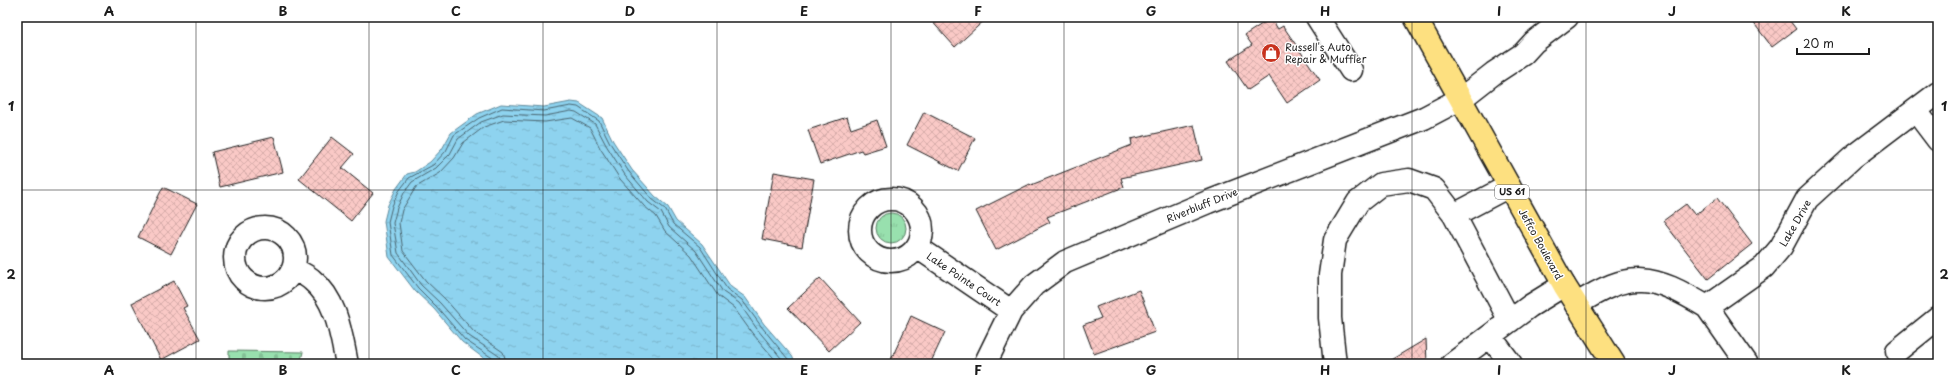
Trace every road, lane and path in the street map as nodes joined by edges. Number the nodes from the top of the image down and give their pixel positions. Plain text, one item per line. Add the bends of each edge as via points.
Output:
1 (1415, 17) edge
2 (1566, 17) edge
3 (1325, 20) edge
4 (1351, 70) dead end
5 (1938, 93) edge
6 (1462, 98) junction
7 (1916, 111) junction
8 (1938, 140) edge
9 (1509, 186) junction
10 (1454, 215) junction
11 (917, 247) dead end
12 (293, 269) dead end
13 (1564, 284) junction
14 (1576, 305) junction
15 (1707, 307) junction
16 (1011, 311) junction
17 (1938, 318) edge
18 (1510, 321) junction
19 (1490, 336) junction
20 (1897, 350) dead end
21 (347, 364) edge
22 (985, 364) edge
23 (1335, 364) edge
24 (1452, 364) edge
25 (1511, 364) edge
26 (1614, 364) edge
27 (1747, 364) edge

1 - 6 main road, Jeffco Boulevard / US 61
2 - 6 street, Riverbluff Drive via 1523,54
3 - 4 street
5 - 7 street, Lake Drive
6 - 9 main road, Jeffco Boulevard / US 61
6 - 16 street, Riverbluff Drive via 1411,123 1208,202 1065,262 1034,286
7 - 8 street
7 - 15 street, Lake Drive via 1852,158 1807,199 1781,247 1764,267
9 - 10 street
9 - 13 main road, Jeffco Boulevard / US 61
10 - 18 street
10 - 23 street via 1434,189 1410,180 1380,184 1358,202 1335,240 1330,275 1330,318
11 - 16 street, Lake Pointe Court
12 - 21 street via 312,280 328,296 340,330
13 - 14 main road, Jeffco Boulevard / US 61
13 - 18 street
14 - 15 street via 1611,284 1630,280 1652,281 1666,285
14 - 26 main road, Jeffco Boulevard / US 61
15 - 27 street
16 - 22 street, Riverbluff Drive
17 - 20 street
18 - 19 street
19 - 24 street
19 - 25 street

